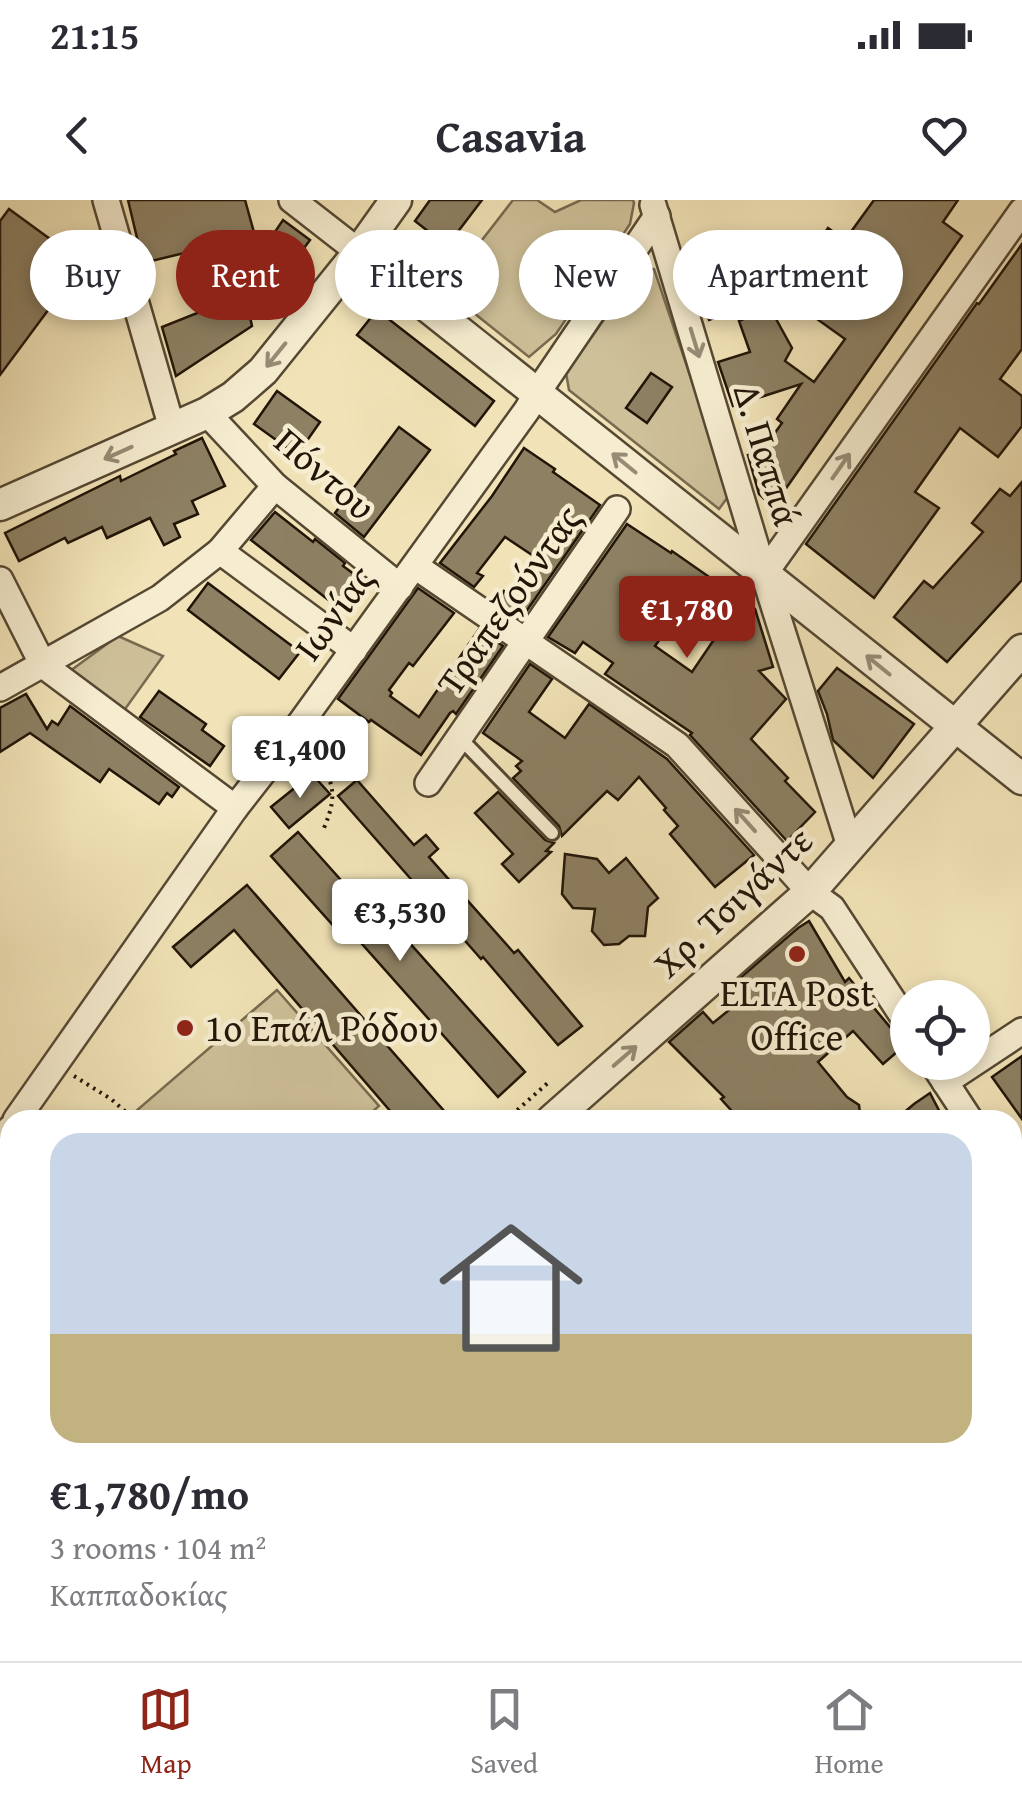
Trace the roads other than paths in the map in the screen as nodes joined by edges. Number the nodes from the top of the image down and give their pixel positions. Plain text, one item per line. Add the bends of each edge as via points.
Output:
1 (106, 200) edge
2 (292, 200) edge
3 (396, 200) edge
4 (654, 208) edge
5 (1022, 212) edge
6 (375, 230) edge
7 (335, 233) edge
8 (335, 282) edge
9 (444, 320) edge
10 (536, 393) junction
11 (207, 413) junction
12 (172, 428) junction
13 (275, 486) junction
14 (0, 505) edge
15 (617, 509) dead end
16 (220, 550) junction
17 (421, 570) dead end
18 (764, 574) junction
19 (0, 580) edge
20 (400, 587) junction
21 (526, 642) junction
22 (354, 650) junction
23 (1022, 650) edge
24 (43, 666) junction
25 (0, 688) edge
26 (954, 726) junction
27 (460, 737) junction
28 (1022, 779) edge
29 (428, 783) dead end
30 (235, 808) junction
31 (552, 833) dead end
32 (850, 846) junction
33 (810, 892) junction
34 (890, 997) edge
35 (1022, 1031) edge
36 (990, 1047) edge
37 (944, 1080) edge
38 (23, 1110) edge
39 (563, 1110) edge
40 (964, 1110) edge

1 - 12 street
2 - 7 street
3 - 6 street
4 - 10 street, Ιωνίας via 597,308
4 -> 18 street, Δ. Παππά
18 -> 5 street
8 -> 11 street via 263,372
9 - 10 street
18 -> 10 street
10 - 20 street, Ιωνίας
11 - 12 street
11 - 13 street, Πόντου
12 -> 14 street
13 - 16 street
13 - 20 street, Πόντου
15 - 21 street, Τραπεζούντας
16 - 22 street
16 - 24 street via 160,598
17 - 21 street
26 -> 18 street
18 - 32 street, Δ. Παππά
19 - 24 street
20 - 22 street, Ιωνίας
21 - 27 street, Τραπεζούντας
33 -> 21 street via 677,745
22 - 30 street, Ιωνίας
23 - 26 street, Χρ. Τσιγάντε
24 - 25 street
24 - 30 street
26 - 28 street
26 - 32 street, Χρ. Τσιγάντε
27 - 29 street, Τραπεζούντας
27 - 31 lane
30 - 38 street, Ιωνίας
32 - 33 street, Χρ. Τσιγάντε
33 - 34 street via 832,908
39 -> 33 street, Χρ. Τσιγάντε
35 - 36 street
37 - 40 street

